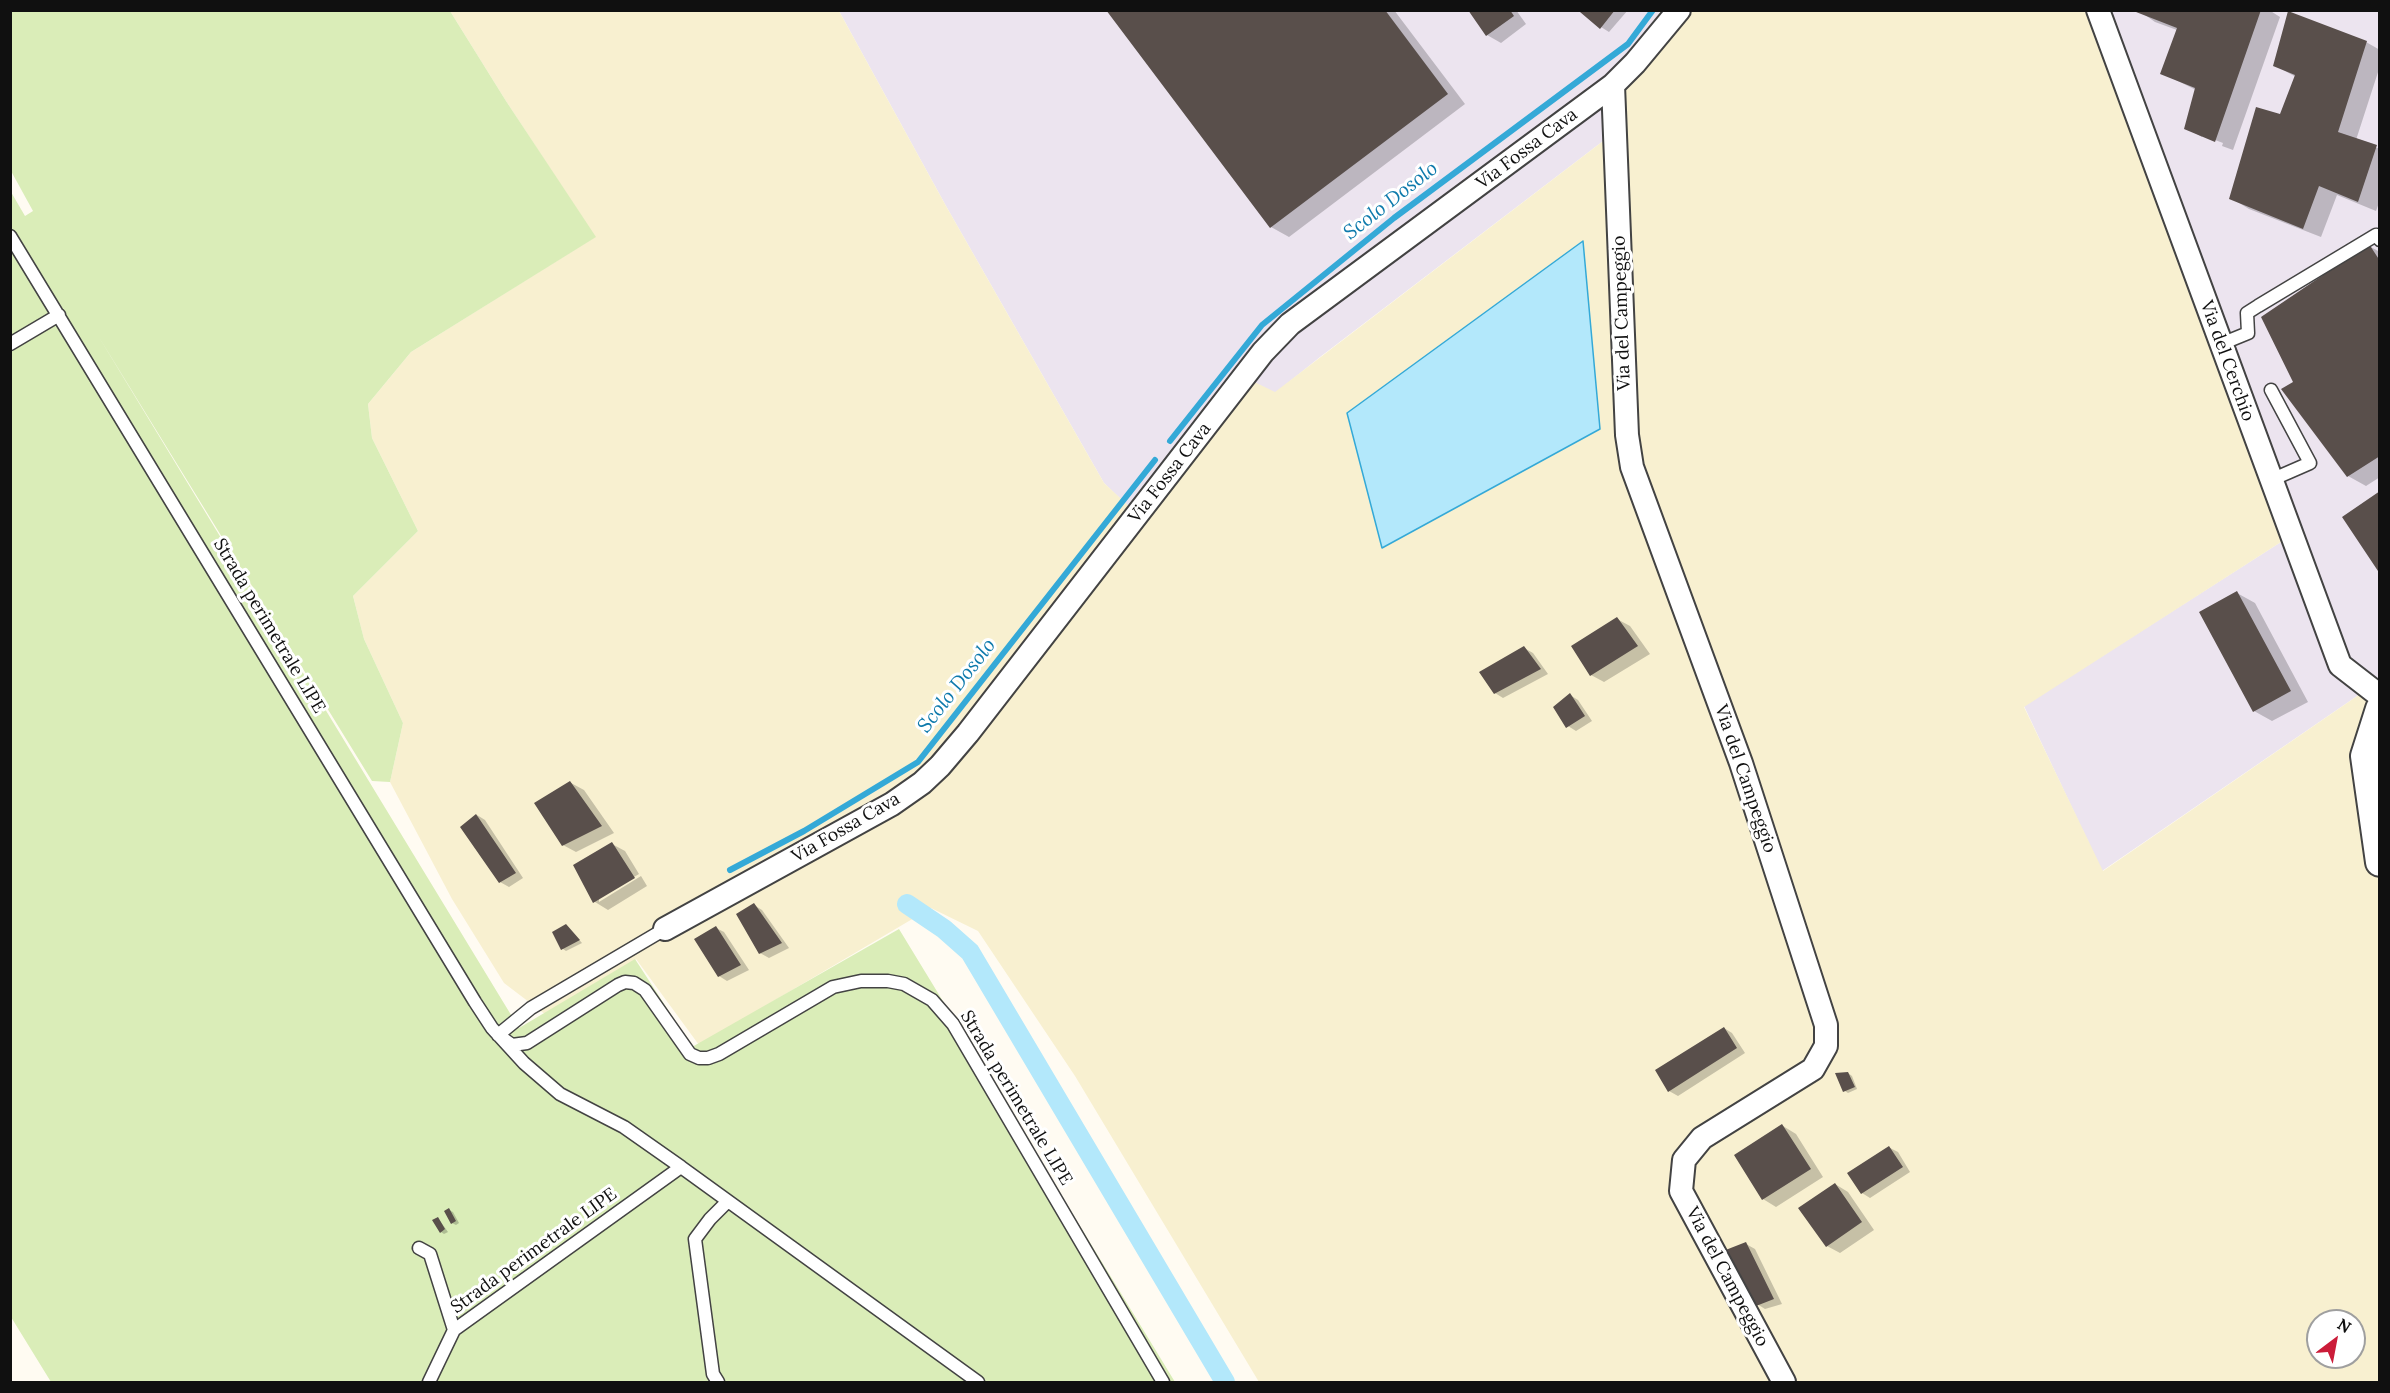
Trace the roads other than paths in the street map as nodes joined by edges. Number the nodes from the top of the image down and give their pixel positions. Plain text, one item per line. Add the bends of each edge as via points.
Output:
1 (1679, 10) edge
2 (2097, 10) edge
3 (1613, 85) junction
4 (10, 236) edge
5 (2379, 240) edge
6 (60, 315) junction
7 (10, 344) edge
8 (2221, 344) junction
9 (2271, 390) dead end
10 (2271, 480) junction
11 (2379, 696) edge
12 (2379, 709) edge
13 (2379, 862) edge
14 (665, 929) joint
15 (498, 1035) junction
16 (681, 1167) junction
17 (728, 1202) junction
18 (419, 1248) dead end
19 (454, 1330) junction
20 (429, 1383) edge
21 (718, 1383) edge
22 (978, 1383) edge
23 (1163, 1383) edge
24 (1784, 1383) edge

1 - 3 street, Via Fossa Cava
2 - 8 street, Via del Cerchio
3 - 14 street, Via Fossa Cava via 1290,324 1263,352 968,733 922,783 892,804
3 - 24 street, Via del Campeggio via 1627,435 1632,467 1742,763 1826,1025 1826,1046 1813,1069 1702,1138 1684,1160 1681,1191
4 - 6 lane, Strada perimetrale LIPE
5 - 8 lane via 2376,235 2247,313 2248,333
6 - 7 lane
6 - 15 lane, Strada perimetrale LIPE
8 - 10 street, Via del Cerchio
9 - 10 lane via 2310,463
10 - 11 street, Via del Cerchio via 2340,665
12 - 13 street via 2365,756
14 - 15 lane via 531,1008
15 - 16 lane, Strada perimetrale LIPE via 560,1094 624,1127
15 - 23 lane, Strada perimetrale LIPE via 512,1045 527,1043 626,982 645,990 690,1054 708,1058 833,987 861,981 904,984 932,1000 953,1024
16 - 17 lane, Strada perimetrale LIPE
16 - 19 lane, Strada perimetrale LIPE
17 - 21 lane via 695,1239 713,1374
17 - 22 lane, Strada perimetrale LIPE
18 - 19 lane, Strada perimetrale LIPE via 430,1254
19 - 20 lane

